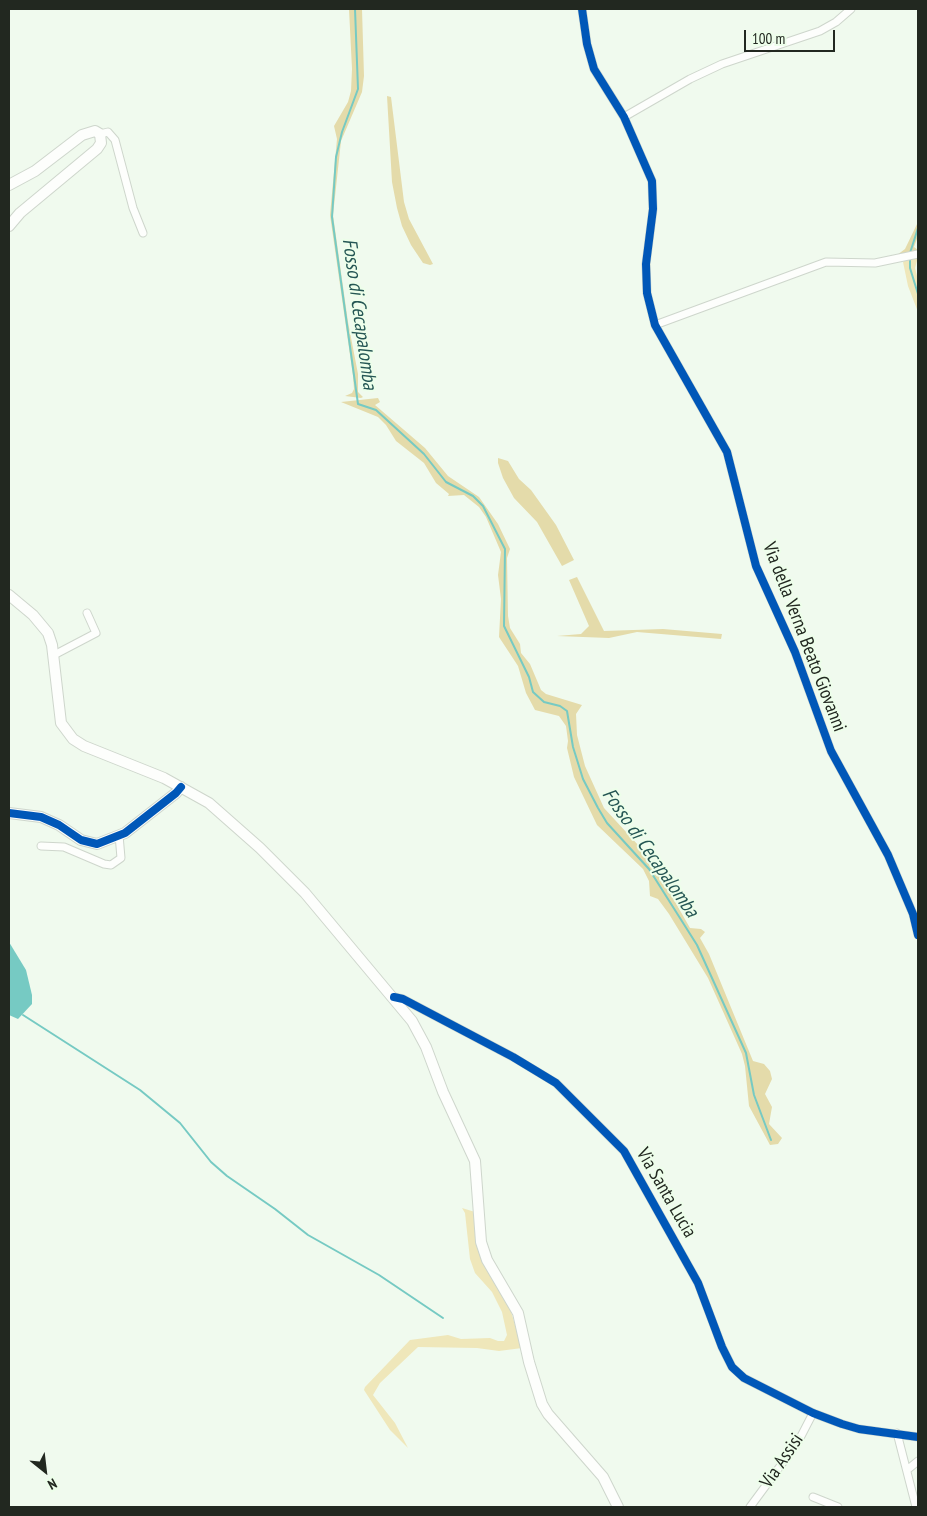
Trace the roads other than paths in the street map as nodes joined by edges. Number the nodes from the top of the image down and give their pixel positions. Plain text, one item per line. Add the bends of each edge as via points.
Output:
1 (582, 9) edge
2 (851, 9) edge
3 (624, 117) junction
4 (100, 134) junction
5 (9, 185) edge
6 (9, 226) edge
7 (143, 233) dead end
8 (912, 254) edge
9 (655, 325) junction
10 (9, 595) edge
11 (87, 613) dead end
12 (54, 655) junction
13 (182, 787) junction
14 (9, 813) edge
15 (119, 835) junction
16 (41, 846) dead end
17 (918, 935) edge
18 (394, 997) junction
19 (813, 1413) junction
20 (897, 1433) junction
21 (918, 1436) edge
22 (918, 1461) edge
23 (907, 1470) junction
24 (814, 1497) dead end
25 (618, 1507) edge
26 (750, 1507) edge
27 (838, 1507) edge
28 (916, 1507) edge

1 - 3 street, Via della Verna Beato Giovanni via 594,69
2 - 3 street via 820,31 722,64
3 - 9 street, Via della Verna Beato Giovanni via 652,181 653,209 646,264 647,293
4 - 5 main road via 95,131 82,135 34,171
4 - 6 main road via 101,143 97,149 20,213
4 - 7 street via 108,132 115,140 127,190
8 - 9 street via 875,263 826,262
9 - 17 street, Via della Verna Beato Giovanni via 727,452 756,566 795,652 830,751 888,855 913,914
10 - 12 main road via 48,633
11 - 12 street via 96,633
12 - 13 main road via 61,723 73,739
13 - 15 main road
13 - 18 main road via 209,803 260,848 305,893
14 - 15 main road via 41,817 88,843 97,844
15 - 16 street via 121,858 111,865 64,847
18 - 19 street, Via Santa Lucia via 513,1057 570,1095 624,1151 698,1283 732,1367 744,1378
18 - 25 main road via 421,1036 475,1161 482,1242 487,1260 518,1313 542,1404 603,1477
19 - 20 street, Via Santa Lucia via 860,1429
19 - 26 street, Via Assisi via 798,1442
20 - 21 street, Via Santa Lucia
20 - 23 street
22 - 23 street
23 - 28 street
24 - 27 street

